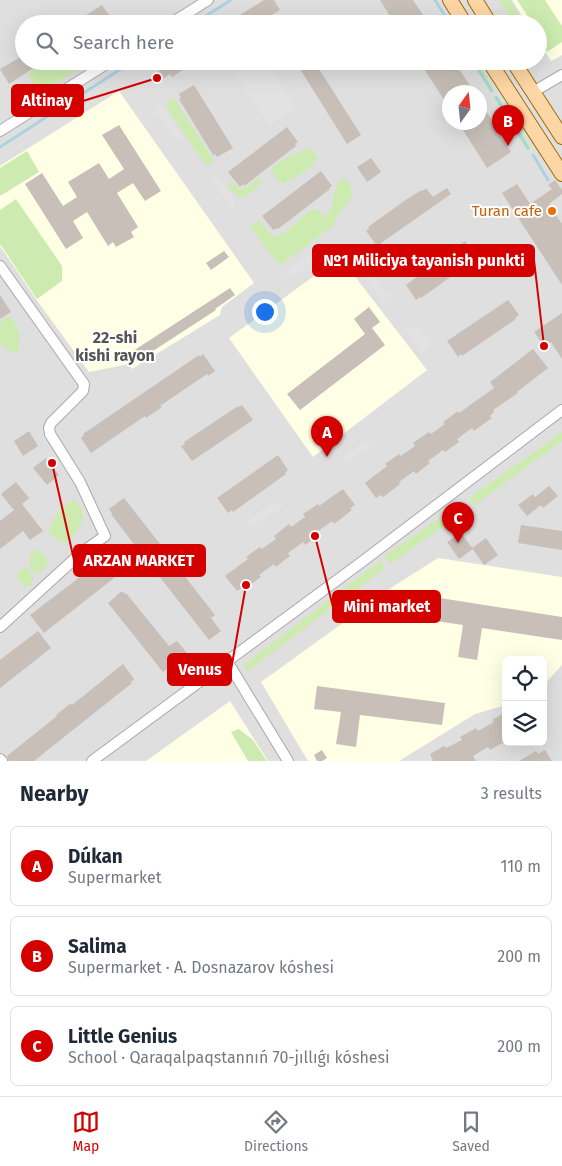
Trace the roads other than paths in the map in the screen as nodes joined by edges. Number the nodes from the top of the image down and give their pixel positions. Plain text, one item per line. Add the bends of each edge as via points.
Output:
1 (208, 0) edge
2 (450, 0) edge
3 (475, 0) edge
4 (184, 15) edge
5 (459, 15) edge
6 (484, 15) edge
7 (97, 70) edge
8 (495, 70) edge
9 (519, 70) edge
10 (562, 75) edge
11 (533, 92) junction
12 (0, 131) edge
13 (562, 137) edge
14 (562, 174) edge
15 (0, 266) edge
16 (562, 410) edge
17 (0, 627) edge
18 (227, 662) junction
19 (92, 761) edge
20 (288, 761) edge

1 - 4 street
2 - 5 main road
3 - 6 main road
7 - 12 street
8 - 14 main road
9 - 11 main road
10 - 11 street
11 - 13 main road
15 - 17 street via 84,384 83,391 49,428 80,482 105,536 81,553
16 - 18 street
18 - 19 street
18 - 20 street

